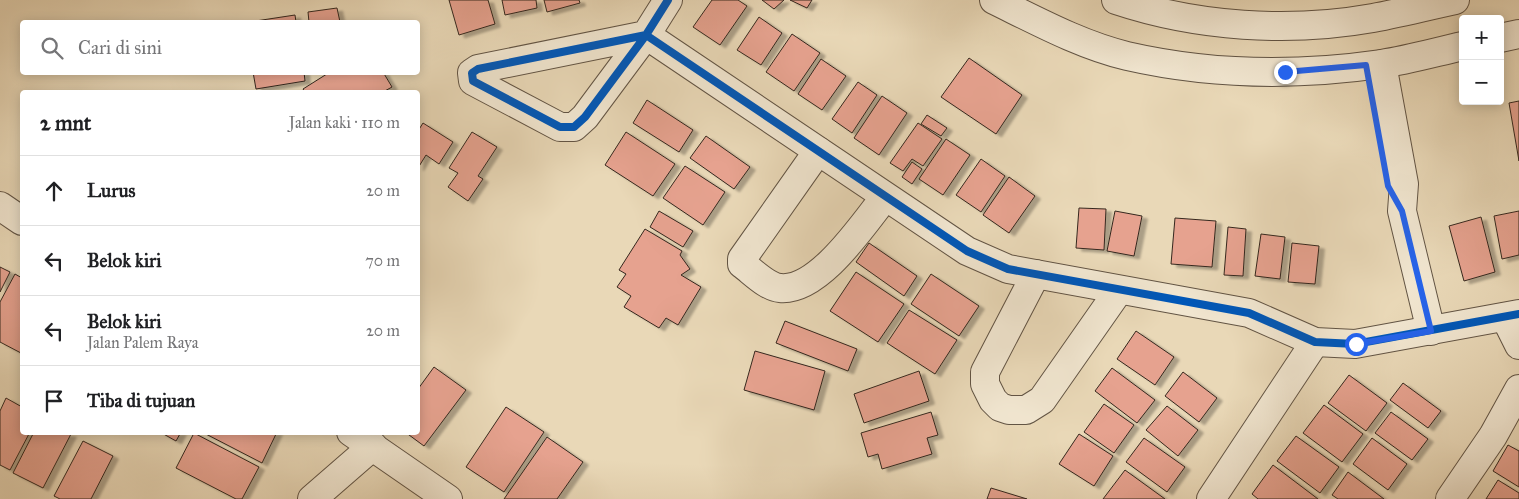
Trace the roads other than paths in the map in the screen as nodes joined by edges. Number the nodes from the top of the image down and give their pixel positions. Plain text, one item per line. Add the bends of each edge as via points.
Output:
1 (668, 0) edge
2 (994, 0) edge
3 (1116, 0) edge
4 (1455, 0) edge
5 (1519, 34) edge
6 (646, 35) junction
7 (1504, 37) edge
8 (1459, 47) edge
9 (1374, 65) junction
10 (818, 151) junction
11 (885, 197) junction
12 (0, 206) edge
13 (20, 220) edge
14 (1036, 274) junction
15 (1120, 290) junction
16 (1512, 315) edge
17 (1431, 331) junction
18 (1315, 342) junction
19 (1519, 345) edge
20 (1519, 389) edge
21 (362, 439) edge
22 (312, 499) edge
23 (448, 499) edge
24 (1211, 499) edge
25 (1450, 499) edge

1 - 6 street
2 - 9 street via 1058,32 1126,56 1206,69 1285,72
3 - 4 street via 1217,23 1293,26 1371,18
5 - 7 street
6 - 6 street via 585,117 574,126 560,128 473,81 472,73 478,69
6 - 10 street
8 - 9 street
9 - 17 street via 1404,184 1402,211
10 - 11 street
10 - 11 street via 742,259 742,264 772,286 791,287 822,270
11 - 14 street via 967,251 1008,269
12 - 13 street
14 - 15 street
14 - 15 street via 985,372 987,392 1000,407 1009,410 1026,410 1042,400
15 - 18 street via 1249,314
16 - 17 street
16 - 19 street
17 - 18 street via 1356,344
18 - 24 street
20 - 25 street via 1493,436
21 - 22 street
21 - 23 street

